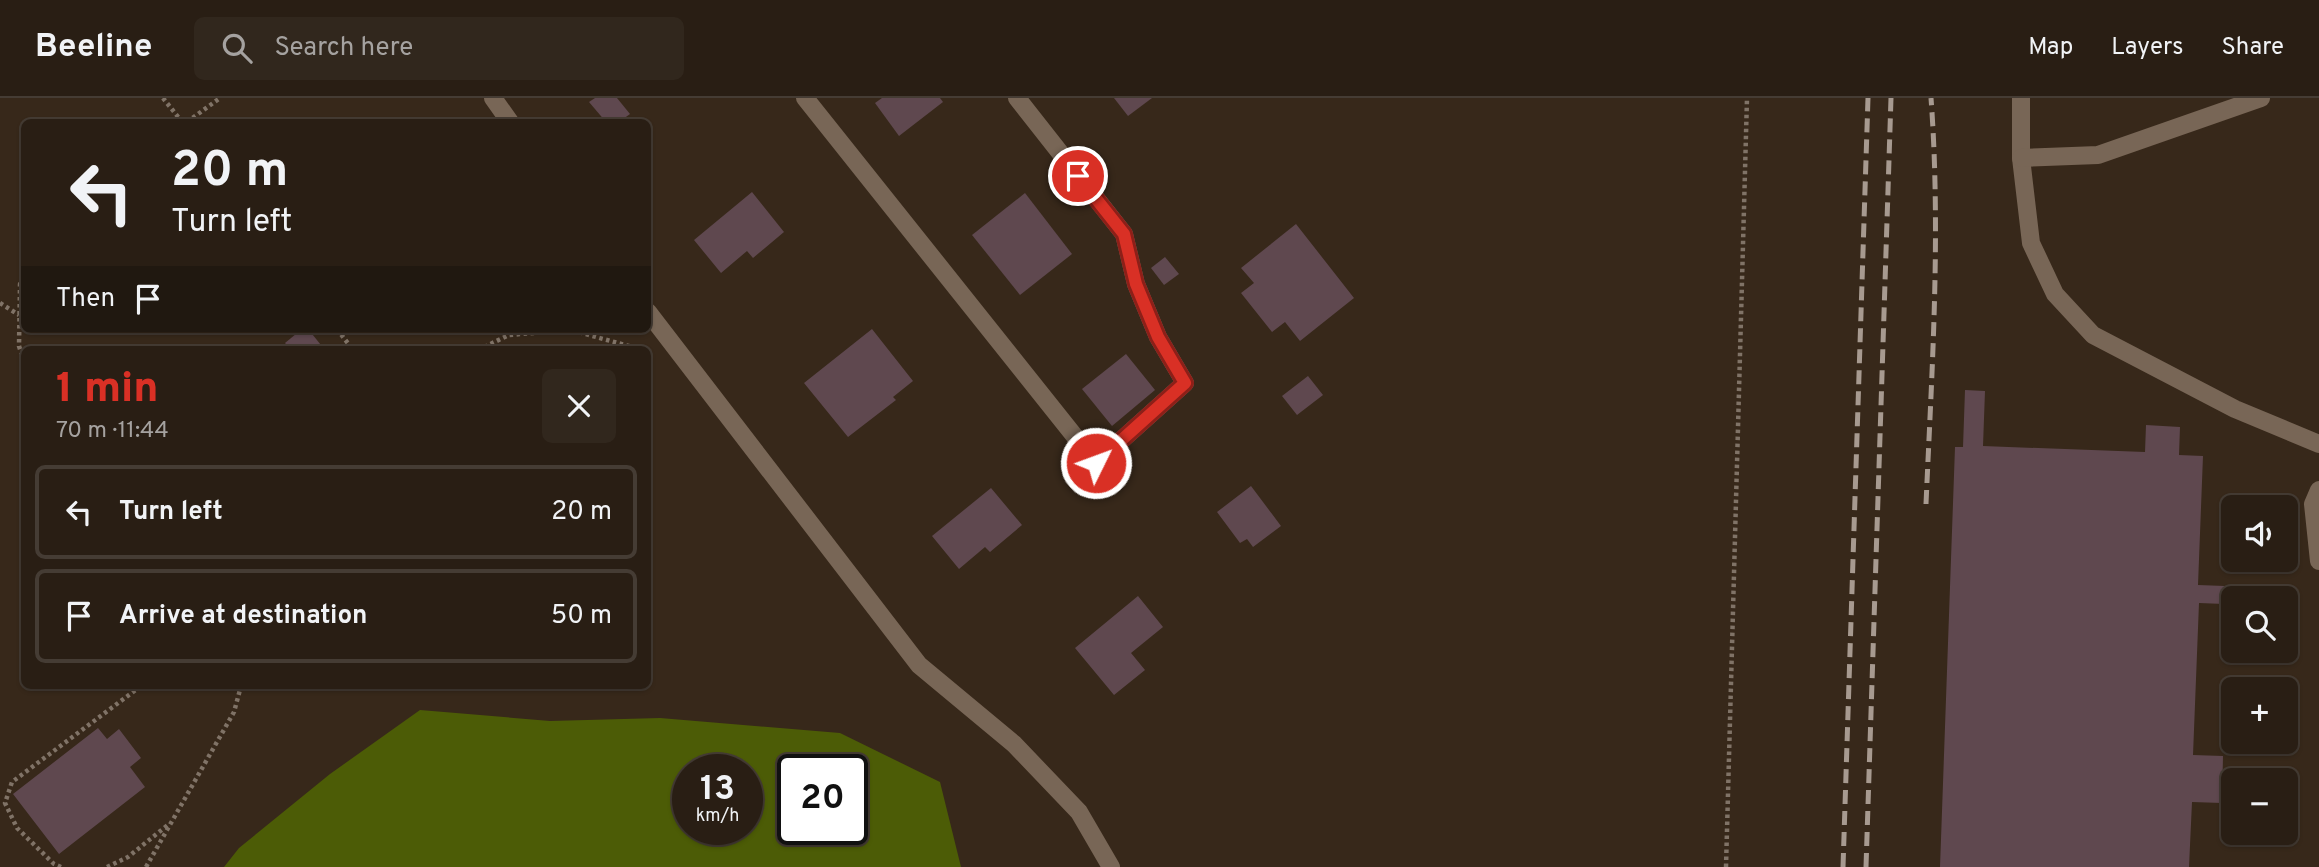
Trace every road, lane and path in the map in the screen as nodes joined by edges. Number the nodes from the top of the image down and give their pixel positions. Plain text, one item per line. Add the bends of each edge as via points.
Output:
1 (163, 98) edge
2 (220, 98) edge
3 (493, 98) edge
4 (805, 98) edge
5 (1017, 98) edge
6 (1747, 98) edge
7 (2021, 98) edge
8 (2261, 98) edge
9 (181, 119) edge
10 (188, 119) edge
11 (508, 119) edge
12 (2021, 159) junction
13 (21, 282) edge
14 (0, 303) edge
15 (20, 315) junction
16 (651, 316) edge
17 (534, 333) edge
18 (582, 333) edge
19 (486, 346) edge
20 (629, 346) edge
21 (21, 352) edge
22 (2319, 444) edge
23 (2319, 490) edge
24 (2319, 561) edge
25 (137, 689) edge
26 (240, 689) edge
27 (172, 821) junction
28 (61, 867) edge
29 (107, 867) edge
30 (146, 867) edge
31 (1111, 867) edge
32 (1726, 867) edge

1 - 9 path
2 - 10 path
3 - 11 lane
4 - 5 lane via 1096,463 1185,383 1158,337 1136,284 1124,234
6 - 32 path
7 - 12 lane
8 - 12 lane via 2098,155
12 - 22 lane via 2031,243 2055,294 2093,335 2235,409
13 - 15 path
14 - 15 path
15 - 21 path
16 - 31 lane via 919,665 1014,744 1079,812
17 - 19 path via 509,335
18 - 20 path
23 - 24 lane via 2313,504
25 - 28 path via 12,782 5,803 17,828
26 - 27 path via 234,712
27 - 29 path via 128,857
27 - 30 path

